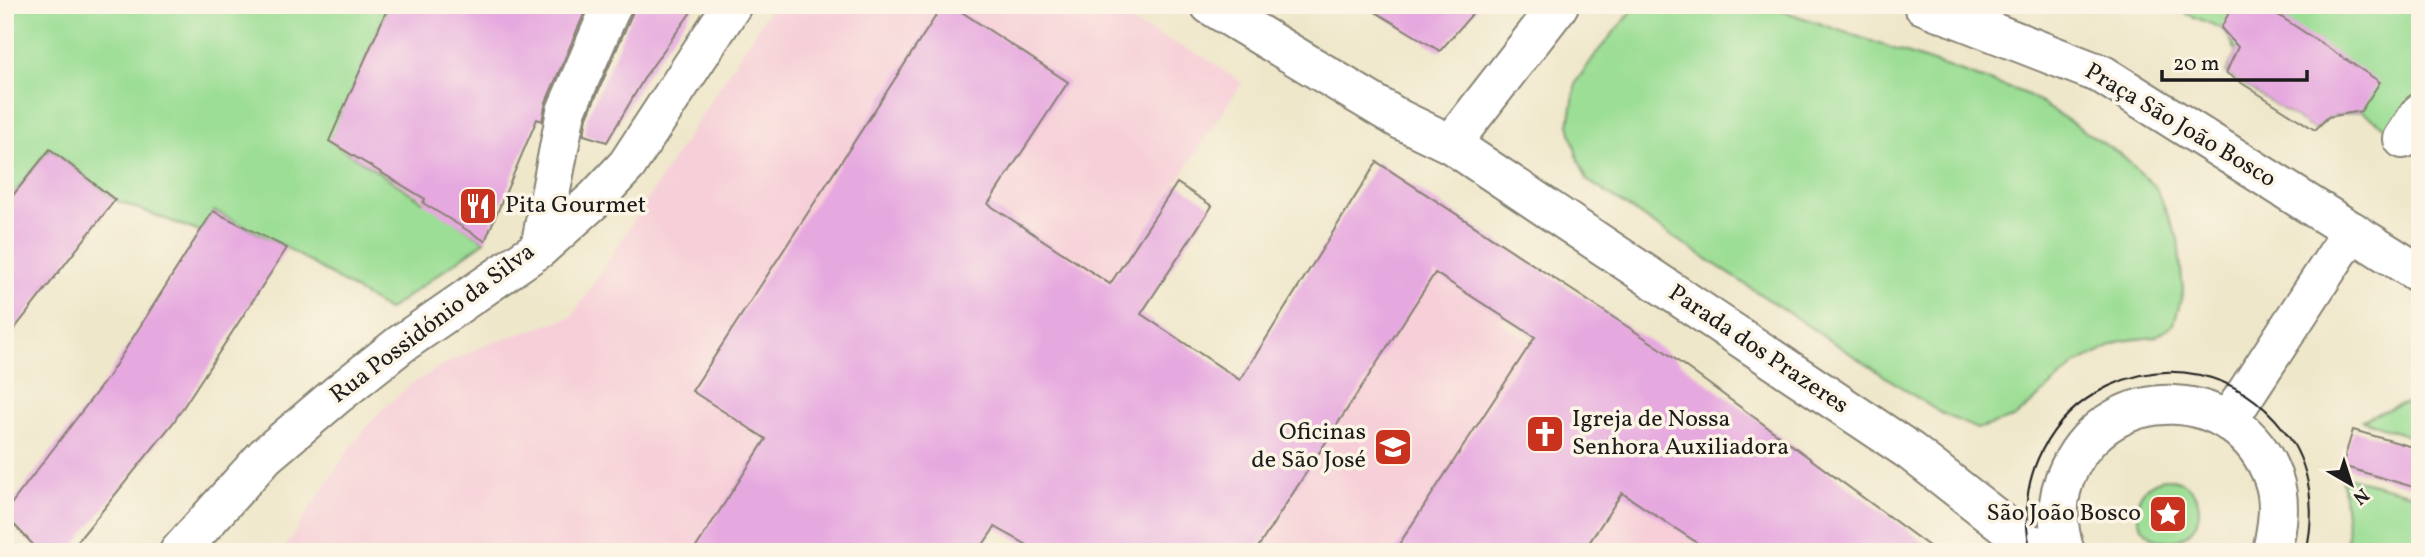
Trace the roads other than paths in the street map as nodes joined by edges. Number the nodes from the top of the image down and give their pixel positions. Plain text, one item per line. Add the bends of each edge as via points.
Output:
1 (612, 5) edge
2 (732, 5) edge
3 (1210, 5) edge
4 (1559, 5) edge
5 (1923, 5) edge
6 (1451, 144) junction
7 (2352, 231) junction
8 (540, 248) junction
9 (2420, 274) edge
10 (2228, 421) junction
11 (2065, 550) edge
12 (179, 552) edge
13 (2272, 552) edge

1 - 8 street, Rua Possidónio da Silva via 566,111
2 - 8 street via 627,165
3 - 6 street, Parada dos Prazeres via 1401,120
4 - 6 street
5 - 7 street, Praça São João Bosco via 2104,75
6 - 11 street, Parada dos Prazeres via 1910,451 2029,544
7 - 9 street, Praça São João Bosco
7 - 10 street
8 - 12 street, Rua Possidónio da Silva via 401,344 338,394 265,456
10 - 11 street via 2206,410 2158,405 2133,410 2092,435 2076,454 2059,500
10 - 13 street via 2248,437 2273,479 2278,503

